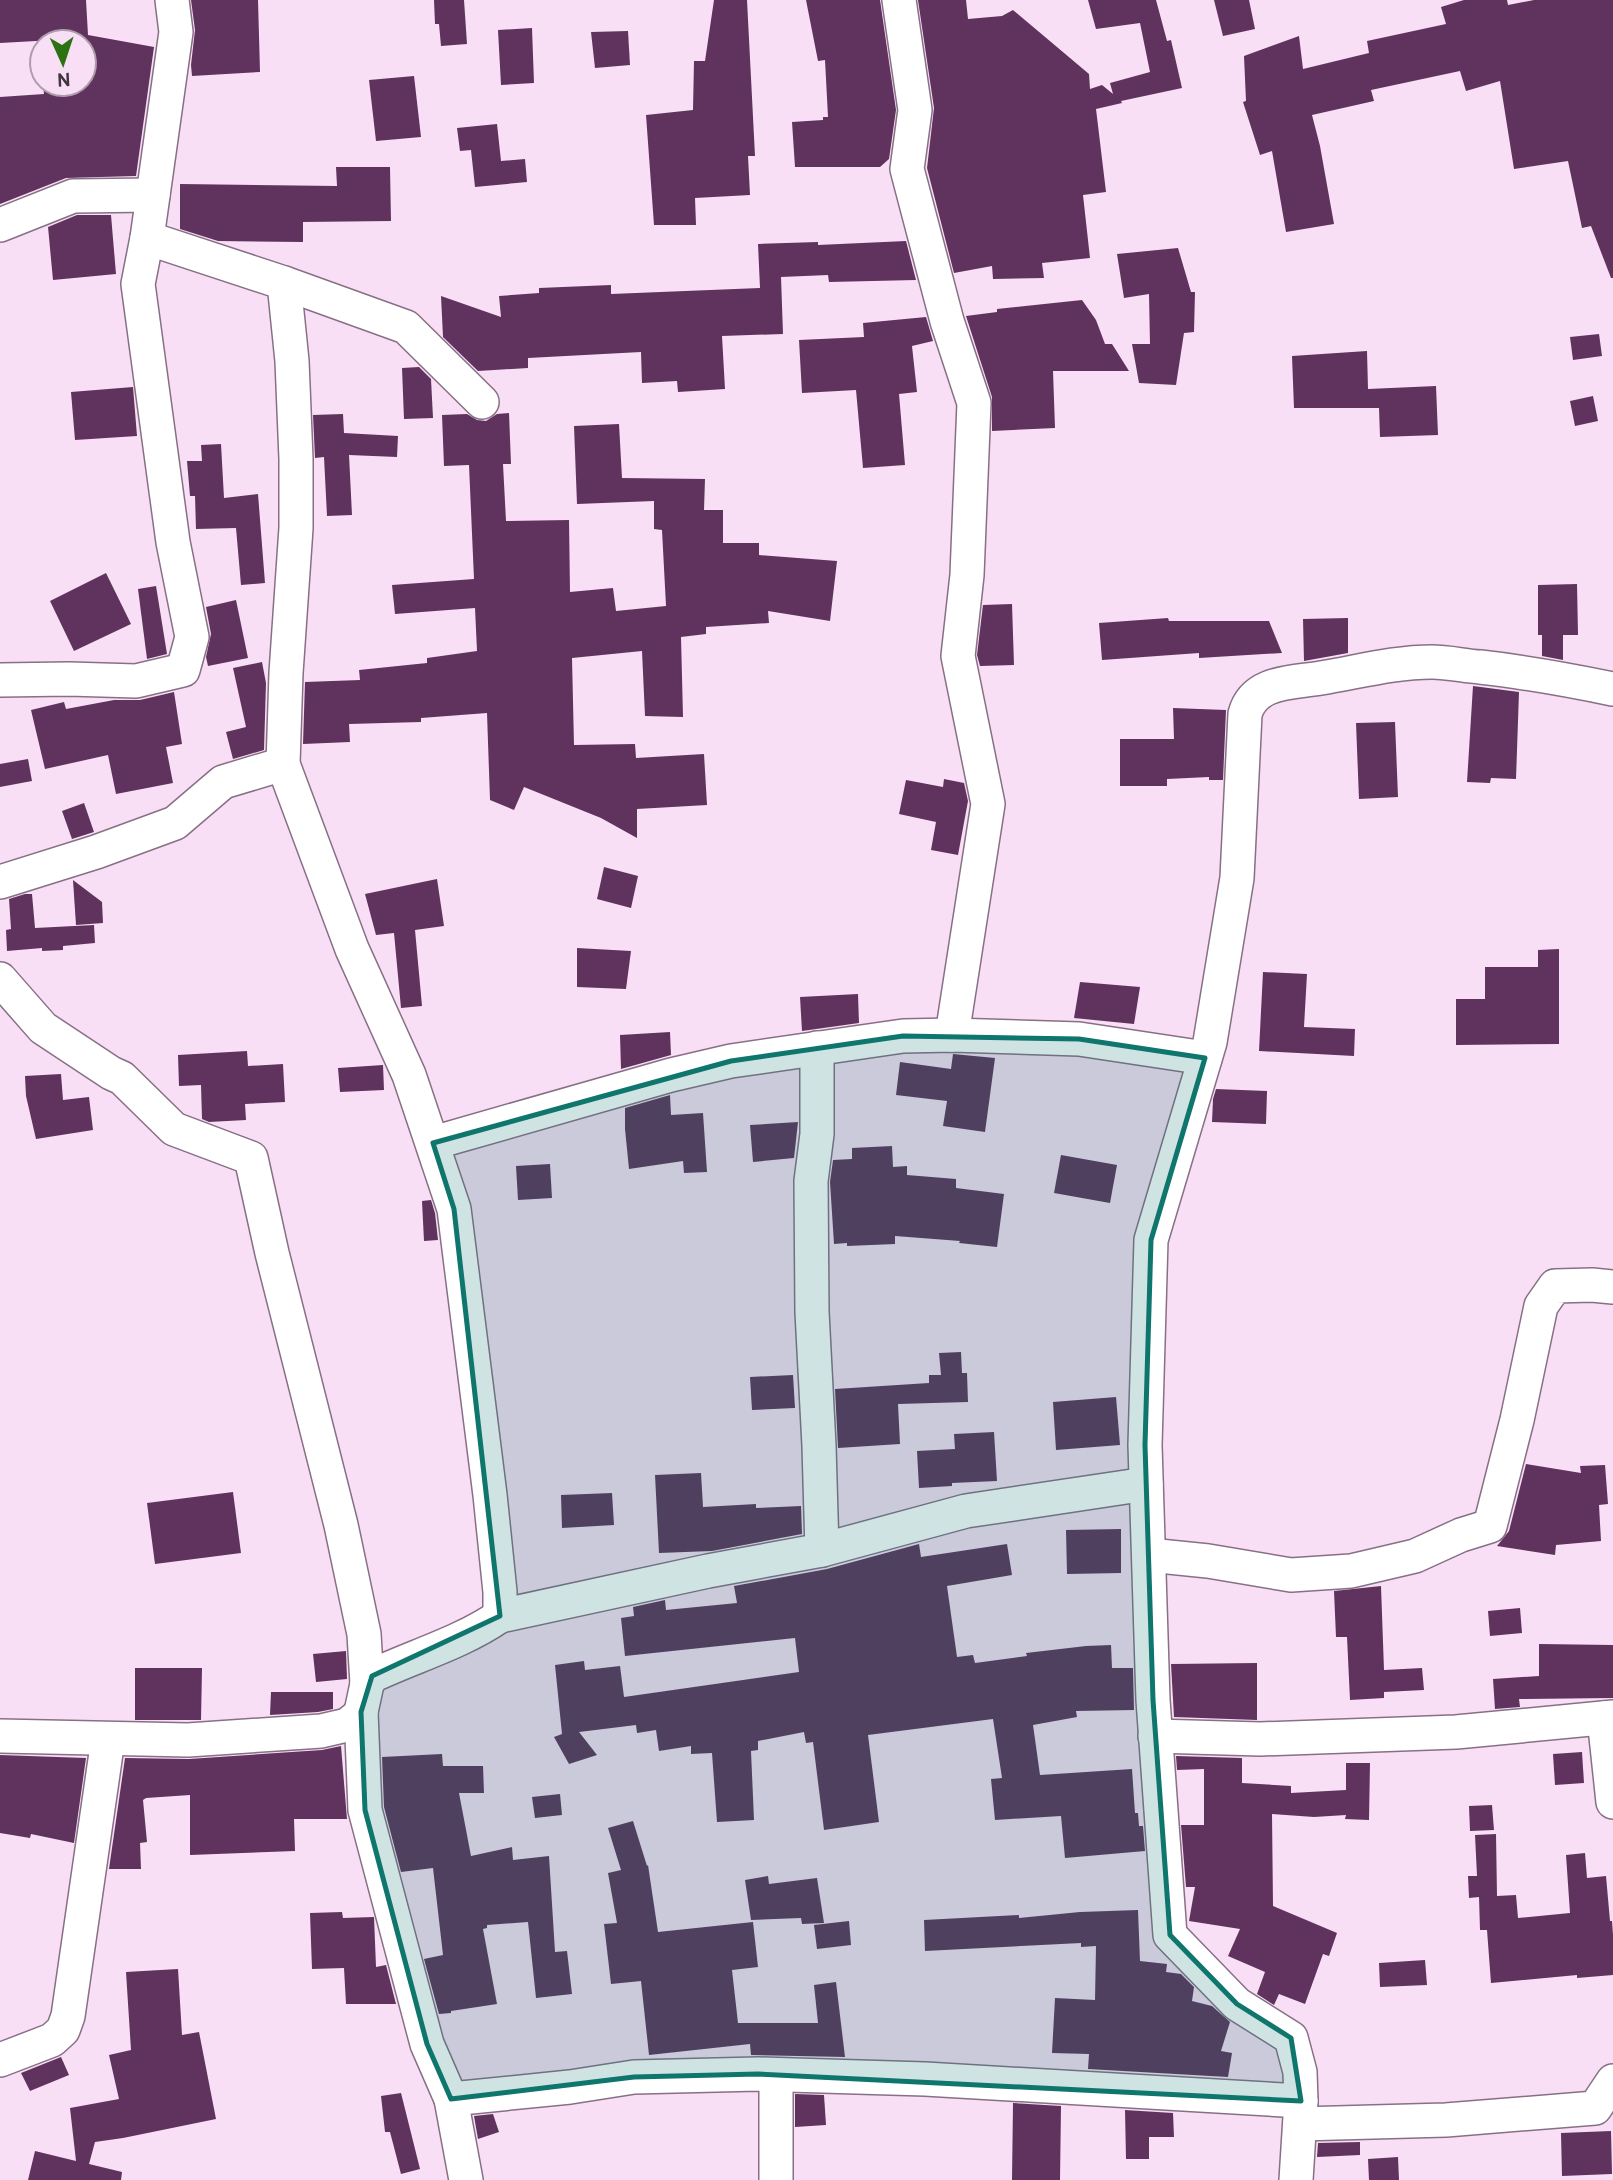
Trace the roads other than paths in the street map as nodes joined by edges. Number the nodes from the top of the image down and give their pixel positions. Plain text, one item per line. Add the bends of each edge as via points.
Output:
1 (172, 0) edge
2 (899, 0) edge
3 (153, 194) junction
4 (0, 225) edge
5 (147, 238) junction
6 (285, 283) junction
7 (482, 402) dead end
8 (0, 680) edge
9 (1613, 689) edge
10 (283, 764) junction
11 (0, 882) edge
12 (0, 979) edge
13 (952, 1035) junction
14 (817, 1048) junction
15 (1205, 1058) junction
16 (433, 1143) junction
17 (1613, 1287) edge
18 (1146, 1483) junction
19 (822, 1550) junction
20 (1149, 1555) junction
21 (500, 1616) junction
22 (364, 1698) junction
23 (1609, 1717) edge
24 (0, 1736) edge
25 (1155, 1736) junction
26 (108, 1739) junction
27 (1613, 1802) edge
28 (0, 2060) edge
29 (776, 2075) junction
30 (1613, 2081) edge
31 (451, 2099) junction
32 (1301, 2112) junction
33 (466, 2180) edge
34 (775, 2180) edge
35 (1296, 2180) edge

1 - 3 street via 176,32
2 - 13 street via 915,110 907,169 974,403 967,575 958,656 988,804
3 - 4 street via 73,196
3 - 5 street
5 - 6 street
5 - 8 street via 138,284 173,542 192,637 183,670 136,681
6 - 7 street via 406,327
6 - 10 street via 293,375 296,528
9 - 15 street via 1541,674 1434,662 1385,665 1258,692 1248,702 1245,714 1237,878
10 - 11 street via 223,782 176,823
10 - 16 street via 352,948 409,1075
12 - 22 street via 43,1028 122,1078 174,1129 251,1158 364,1634
13 - 14 street via 903,1036
13 - 15 street via 1079,1039
14 - 16 street via 671,1075
14 - 19 street via 812,1312
15 - 18 street via 1151,1240
16 - 21 street via 454,1209
17 - 20 street via 1555,1286 1541,1306 1490,1526 1415,1556 1351,1571 1291,1575
18 - 19 street via 965,1511
18 - 20 street
19 - 21 street
20 - 25 street
21 - 22 street via 372,1676
22 - 26 street via 347,1725 321,1731 188,1740
22 - 31 street via 365,1810 427,2044
23 - 25 street via 1456,1732 1260,1739
23 - 27 street
24 - 26 street
25 - 32 street via 1170,1935 1237,2004 1292,2038 1300,2072
26 - 28 street via 68,2016 63,2030 52,2040
29 - 31 street via 634,2077
29 - 32 street via 925,2079
29 - 34 street
30 - 32 street via 1595,2108 1446,2120
31 - 33 street
32 - 35 street

